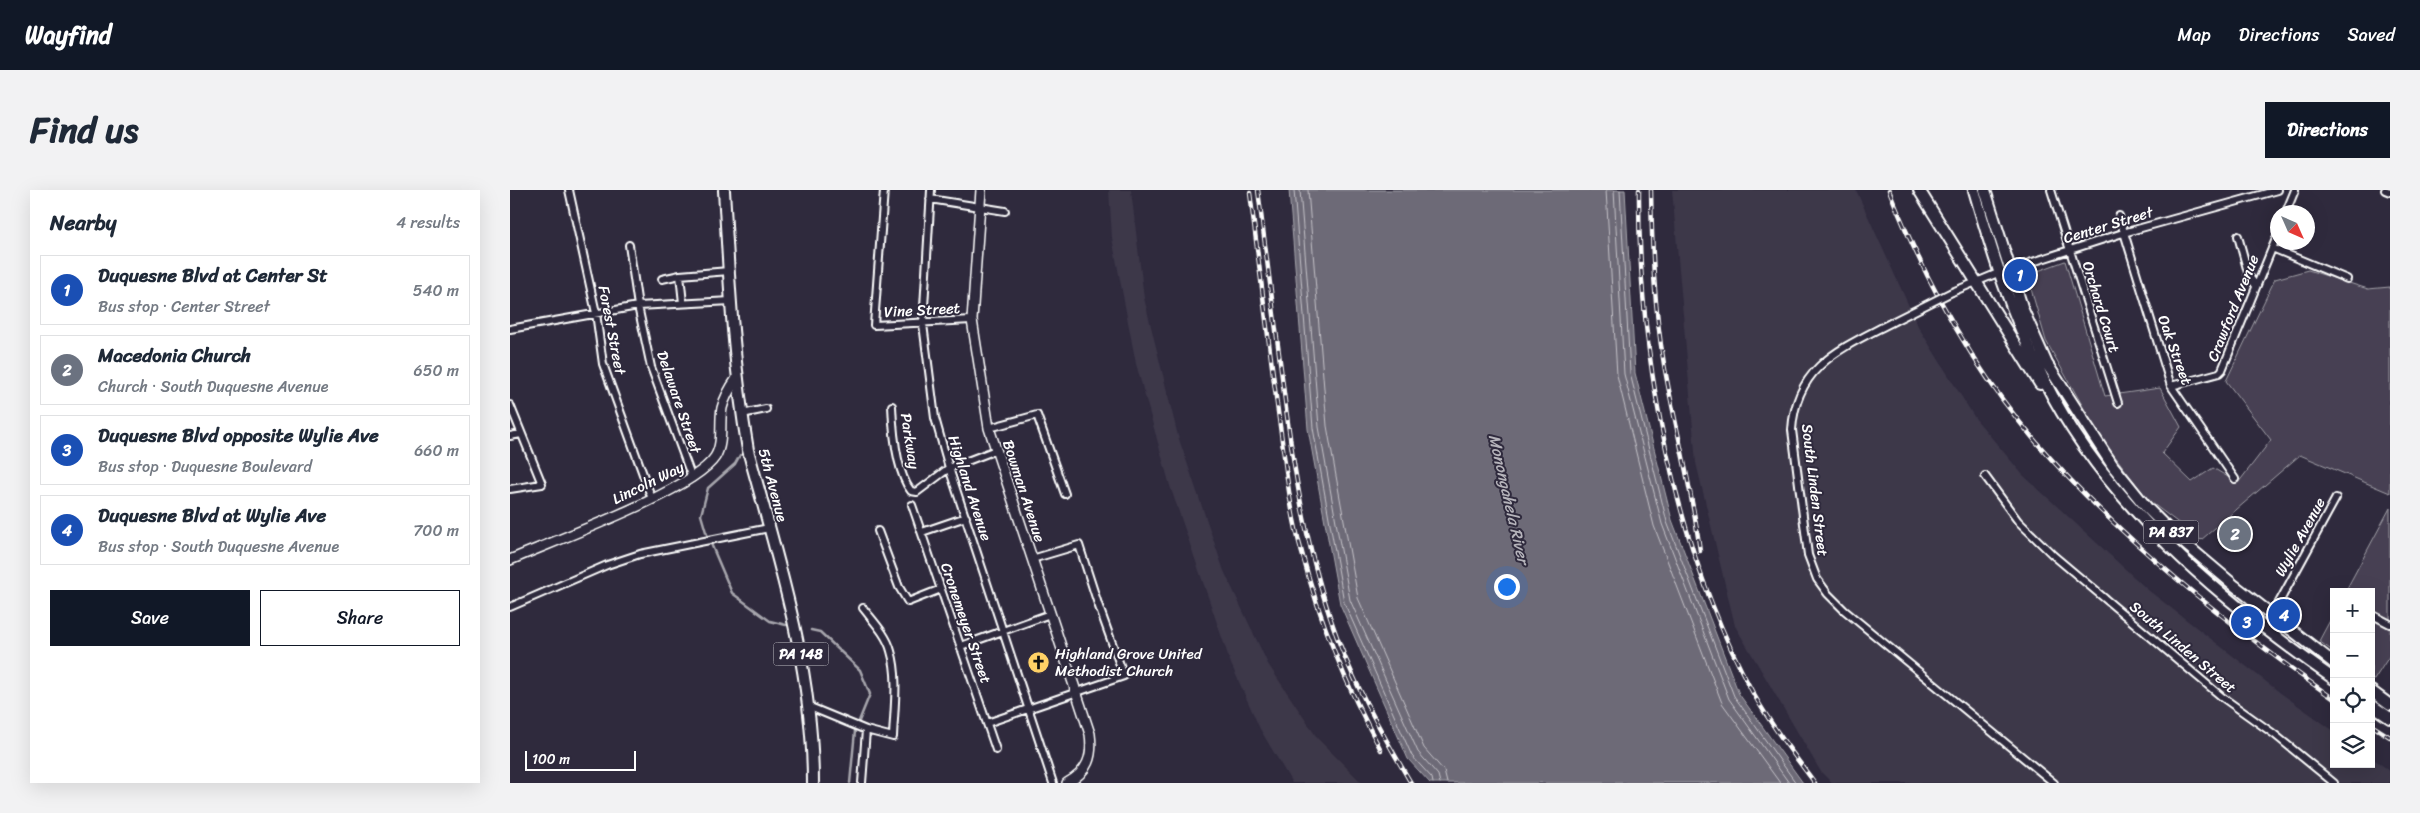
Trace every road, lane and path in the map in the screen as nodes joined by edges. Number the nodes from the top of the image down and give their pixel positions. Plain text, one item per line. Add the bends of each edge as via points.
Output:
1 (569, 190) edge
2 (724, 190) edge
3 (884, 190) edge
4 (931, 190) edge
5 (981, 190) edge
6 (1920, 190) edge
7 (1974, 190) edge
8 (1985, 190) edge
9 (2051, 190) edge
10 (2278, 190) edge
11 (2295, 190) edge
12 (2385, 190) edge
13 (2390, 192) edge
14 (930, 200) junction
15 (2289, 205) edge
16 (978, 206) junction
17 (1005, 211) dead end
18 (2119, 216) dead end
19 (2122, 233) junction
20 (2238, 236) dead end
21 (629, 245) dead end
22 (2070, 250) junction
23 (2271, 250) edge
24 (2277, 250) edge
25 (2010, 270) junction
26 (728, 271) junction
27 (1998, 273) junction
28 (680, 275) junction
29 (662, 279) dead end
30 (2347, 279) dead end
31 (1976, 281) junction
32 (2256, 286) junction
33 (731, 301) junction
34 (683, 304) junction
35 (638, 306) junction
36 (596, 313) junction
37 (972, 320) junction
38 (923, 324) junction
39 (510, 329) edge
40 (737, 378) junction
41 (2171, 386) junction
42 (2118, 403) dead end
43 (510, 405) edge
44 (892, 406) dead end
45 (766, 409) dead end
46 (742, 414) junction
47 (989, 428) junction
48 (522, 434) junction
49 (510, 436) edge
50 (996, 450) junction
51 (2096, 462) junction
52 (949, 468) junction
53 (1985, 476) dead end
54 (692, 478) junction
55 (2235, 479) dead end
56 (510, 490) edge
57 (1065, 494) dead end
58 (2336, 498) dead end
59 (652, 499) junction
60 (912, 505) dead end
61 (966, 518) junction
62 (769, 528) junction
63 (878, 531) dead end
64 (922, 532) junction
65 (1032, 559) junction
66 (510, 560) edge
67 (941, 589) junction
68 (510, 607) edge
69 (863, 608) dead end
70 (1050, 614) junction
71 (2272, 616) junction
72 (2375, 616) edge
73 (2390, 624) edge
74 (2265, 628) junction
75 (1004, 630) junction
76 (961, 646) junction
77 (2330, 660) edge
78 (2333, 678) edge
79 (1075, 692) junction
80 (2375, 694) edge
81 (2390, 705) edge
82 (810, 707) junction
83 (1028, 707) junction
84 (2375, 708) edge
85 (2390, 718) edge
86 (987, 723) junction
87 (864, 729) junction
88 (996, 750) dead end
89 (813, 783) edge
90 (862, 783) edge
91 (1053, 783) edge
92 (1067, 783) edge
93 (2054, 783) edge
94 (2334, 783) edge

1 - 36 street, Forest Street
2 - 26 main road, 5th Avenue / PA 148
3 - 38 street, Vine Street via 874,326
4 - 14 street, Highland Avenue
5 - 16 main road, Bowman Avenue
6 - 31 main road, PA 837
7 - 27 main road
8 - 25 main road, PA 837
9 - 22 street, Orchard Court
10 - 19 street, Center Street
11 - 15 street
12 - 13 street
14 - 16 street
14 - 38 street, Highland Avenue
16 - 17 street
16 - 37 main road, Bowman Avenue
18 - 19 street, Oak Street
19 - 22 street, Center Street
19 - 41 street, Oak Street
20 - 32 street via 2249,276
21 - 35 street, Delaware Street
22 - 25 street, Center Street
22 - 42 street, Orchard Court
23 - 32 street, Crawford Avenue
24 - 30 street
25 - 27 street, Center Street
25 - 71 main road, PA 837 via 2023,310 2047,364 2113,466 2171,532
26 - 28 street
26 - 33 main road, 5th Avenue / PA 148
27 - 31 street, Center Street
27 - 51 main road via 2043,378
28 - 29 street
28 - 34 street
31 - 51 main road, PA 837 via 2052,405
31 - 93 street, South Linden Street, bridge via 1832,355 1808,378 1793,411 1792,430 1808,555 1817,579 1844,610
32 - 41 street, Crawford Avenue via 2222,370
33 - 34 street
33 - 40 main road, 5th Avenue / PA 148
34 - 35 street
35 - 36 street
35 - 54 street, Delaware Street via 651,367
36 - 39 street
36 - 59 street, Forest Street via 603,364
37 - 38 street, Vine Street
37 - 47 main road, Bowman Avenue
38 - 52 street, Highland Avenue via 935,418
40 - 46 main road, 5th Avenue / PA 148
40 - 54 main road, Lincoln Way via 726,392 717,455 706,469
41 - 55 street, Oak Street
43 - 48 street
44 - 52 street, Parkway via 893,430 904,478 911,491 917,492
45 - 46 street
46 - 62 main road, 5th Avenue / PA 148
47 - 50 main road, Bowman Avenue
47 - 57 street via 1037,415
48 - 49 street
48 - 56 street via 542,484
50 - 52 street
50 - 65 main road, Bowman Avenue
51 - 74 main road, PA 837 via 2168,546
52 - 61 street, Highland Avenue
53 - 94 street, South Linden Street via 2018,521 2053,555 2222,697
54 - 59 main road, Lincoln Way
58 - 71 street, Wylie Avenue
59 - 66 main road, Lincoln Way
60 - 64 street, Cronemeyer Street
61 - 64 street
61 - 75 street, Highland Avenue
62 - 68 street via 640,554
62 - 82 main road, 5th Avenue / PA 148 via 793,617
63 - 67 street via 908,602
64 - 67 street, Cronemeyer Street
65 - 70 main road, Bowman Avenue
65 - 79 street via 1079,545 1124,676
67 - 76 street, Cronemeyer Street
69 - 87 street via 885,636 892,651 895,688 892,737
70 - 75 street
70 - 79 main road, Bowman Avenue
71 - 74 street, Wylie Avenue
71 - 77 main road, PA 837
72 - 73 street
74 - 78 main road, PA 837
75 - 76 street
75 - 83 street, Highland Avenue
76 - 86 street, Cronemeyer Street
79 - 83 street
79 - 92 main road, Bowman Avenue via 1090,734 1091,753 1083,771
80 - 81 main road
82 - 87 street
82 - 89 main road, 5th Avenue / PA 148
83 - 86 street
83 - 91 street, Highland Avenue
84 - 85 main road
86 - 88 street, Cronemeyer Street
87 - 90 street

